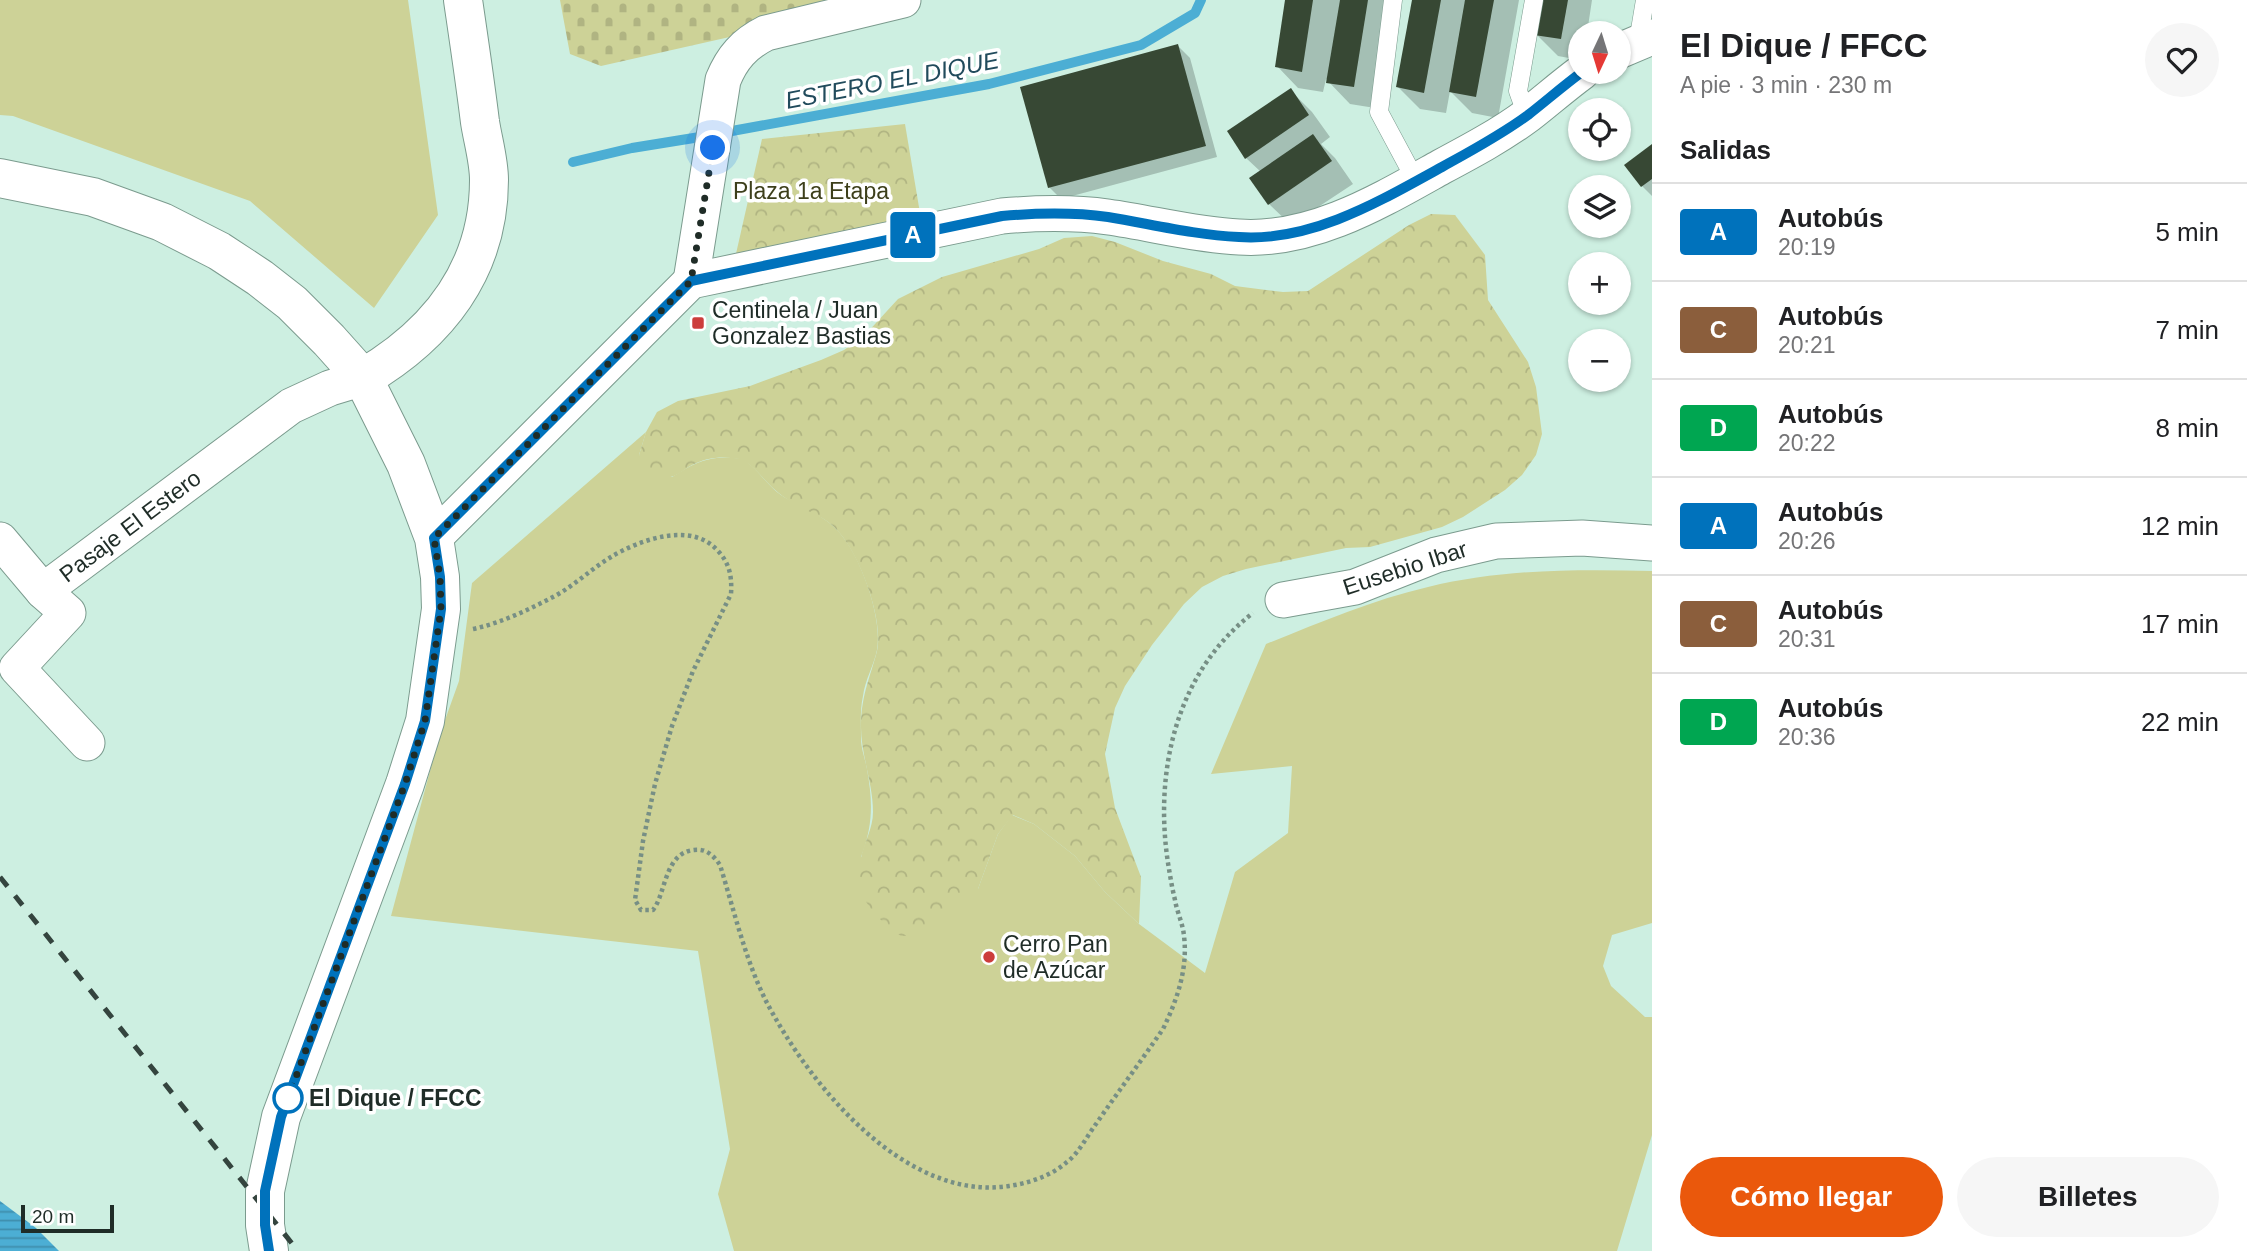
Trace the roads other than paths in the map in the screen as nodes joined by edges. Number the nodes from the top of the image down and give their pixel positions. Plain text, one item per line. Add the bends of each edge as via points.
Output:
1 (463, 0) edge
2 (903, 0) edge
3 (1394, 0) edge
4 (1534, 0) edge
5 (1644, 0) edge
6 (824, 9) edge
7 (1636, 43) edge
8 (1568, 83) edge
9 (1527, 116) junction
10 (0, 177) edge
11 (1416, 181) junction
12 (691, 281) junction
13 (363, 378) junction
14 (434, 538) junction
15 (0, 540) edge
16 (1652, 543) edge
17 (43, 591) junction
18 (1283, 600) road end
19 (88, 743) dead end
20 (269, 1251) edge

1 - 13 main road via 489,178 480,239 455,296 437,321 391,362
2 - 6 street
3 - 11 lane via 1379,112
4 - 9 lane via 1518,91
5 - 7 lane
6 - 12 street via 755,38 729,67 723,80
8 - 9 street
9 - 11 street
10 - 13 main road via 93,197 162,222 219,251 292,303
11 - 12 street via 1321,226 1268,236 1242,238 1107,217 1039,213 1002,216
12 - 14 street
13 - 14 main road via 406,464
13 - 17 street, Pasaje El Estero via 291,406
14 - 20 main road via 441,609 425,721 281,1117 265,1191
15 - 17 street
16 - 18 street, Eusebio Ibar via 1582,538 1496,541 1436,555 1355,587
17 - 19 street, Pasaje El Estero via 68,613 17,668

